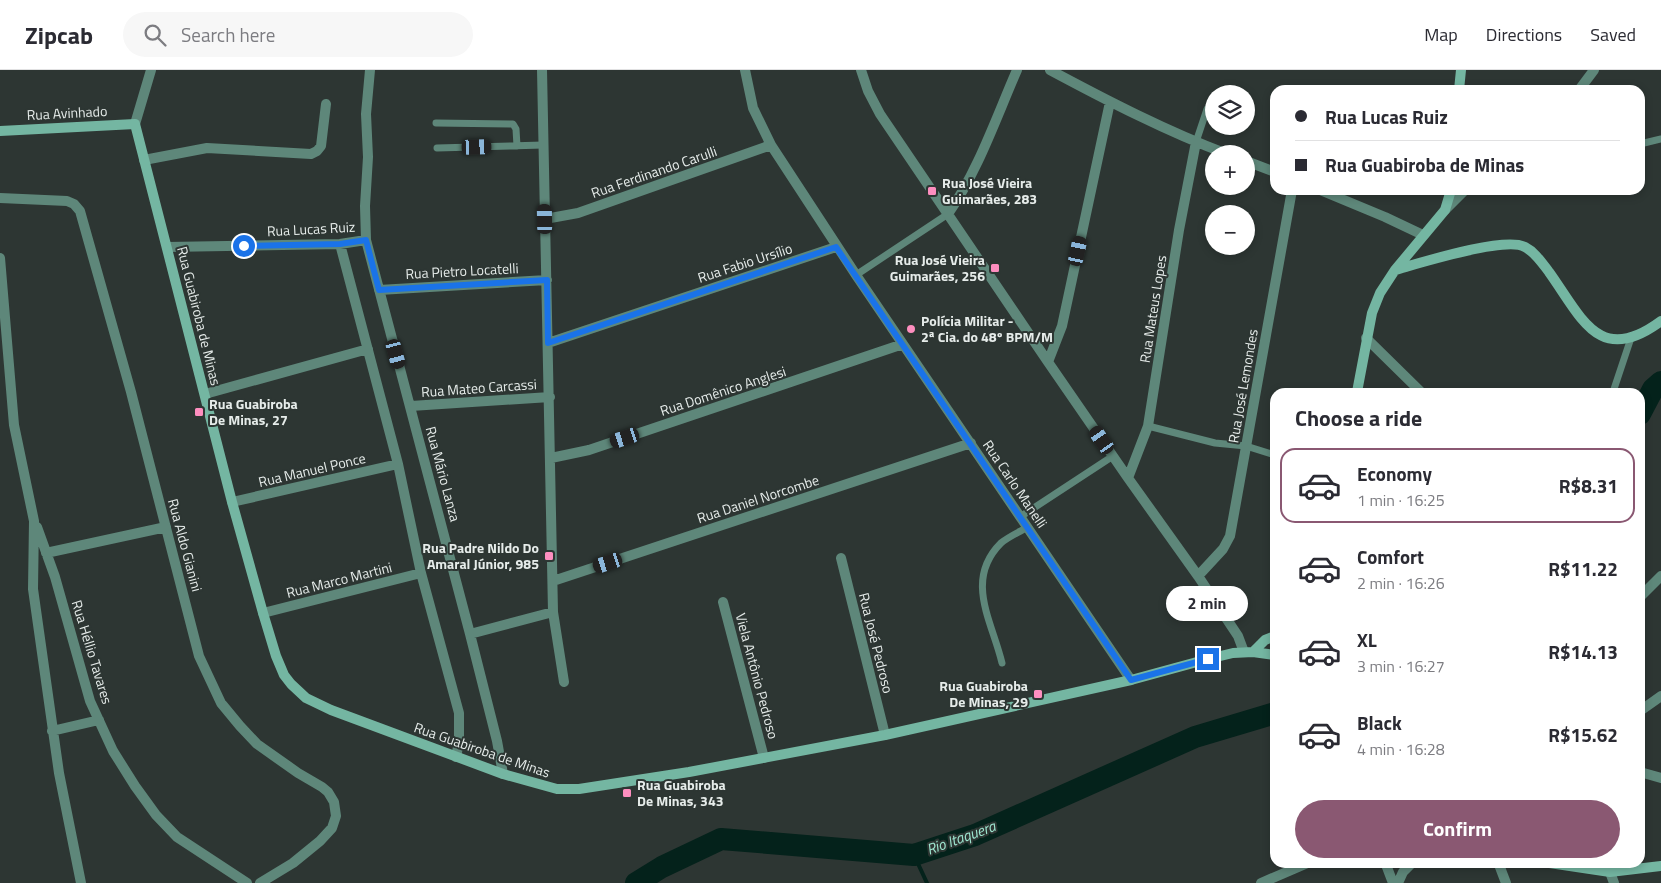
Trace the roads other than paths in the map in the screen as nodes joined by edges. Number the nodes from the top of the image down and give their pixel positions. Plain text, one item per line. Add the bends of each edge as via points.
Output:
1 (151, 70) edge
2 (370, 70) edge
3 (542, 70) edge
4 (745, 70) edge
5 (861, 70) edge
6 (1017, 70) edge
7 (1050, 70) edge
8 (1461, 70) edge
9 (1594, 70) edge
10 (1460, 85) edge
11 (1583, 85) edge
12 (1110, 102) junction
13 (326, 104) dead end
14 (1205, 115) edge
15 (436, 122) dead end
16 (135, 124) junction
17 (0, 131) edge
18 (1661, 139) edge
19 (1196, 142) junction
20 (1645, 143) edge
21 (543, 145) junction
22 (771, 145) junction
23 (1205, 145) edge
24 (517, 146) junction
25 (437, 148) dead end
26 (144, 160) junction
27 (1255, 164) edge
28 (1270, 170) edge
29 (1291, 195) edge
30 (1332, 195) edge
31 (1450, 195) edge
32 (1460, 195) edge
33 (0, 198) edge
34 (1445, 210) junction
35 (948, 214) junction
36 (545, 219) junction
37 (1423, 235) junction
38 (366, 240) junction
39 (340, 244) junction
40 (836, 247) junction
41 (167, 248) junction
42 (0, 258) edge
43 (1395, 270) junction
44 (856, 275) junction
45 (547, 280) junction
46 (379, 290) junction
47 (1661, 321) edge
48 (1366, 338) junction
49 (1631, 338) junction
50 (548, 343) junction
51 (903, 344) junction
52 (368, 349) junction
53 (1048, 362) junction
54 (1357, 388) edge
55 (1417, 388) edge
56 (1614, 388) edge
57 (205, 394) junction
58 (550, 397) junction
59 (411, 406) junction
60 (1148, 426) junction
61 (971, 443) junction
62 (1246, 446) junction
63 (1270, 453) edge
64 (1114, 456) junction
65 (551, 458) junction
66 (398, 464) junction
67 (1128, 478) junction
68 (232, 502) junction
69 (1020, 517) junction
70 (34, 521) junction
71 (166, 527) junction
72 (1028, 527) junction
73 (46, 553) junction
74 (841, 558) dead end
75 (422, 573) junction
76 (1198, 576) junction
77 (1661, 576) edge
78 (553, 581) junction
79 (1645, 592) edge
80 (723, 602) dead end
81 (553, 612) junction
82 (263, 613) junction
83 (470, 634) junction
84 (1270, 638) edge
85 (1248, 652) junction
86 (1270, 655) edge
87 (1002, 663) dead end
88 (1131, 680) junction
89 (564, 682) dead end
90 (1661, 696) edge
91 (1645, 707) edge
92 (99, 720) junction
93 (52, 731) junction
94 (885, 735) junction
95 (456, 757) junction
96 (764, 758) junction
97 (1645, 773) edge
98 (503, 774) junction
99 (1661, 778) edge
100 (1661, 866) edge
101 (1296, 868) edge
102 (1387, 868) edge
103 (1407, 868) edge
104 (1500, 868) edge
105 (1583, 868) edge
106 (1644, 868) edge
107 (1645, 868) edge
108 (1610, 872) junction
109 (82, 883) edge
110 (247, 883) edge
111 (260, 883) edge
112 (1261, 883) edge
113 (1393, 883) edge
114 (1398, 883) edge
115 (1506, 883) edge
116 (1614, 883) edge

1 - 16 street
2 - 38 street, Rua Mário Lanza via 366,114
3 - 21 street
4 - 22 street, Rua Carlo Manelli via 753,108
5 - 35 street via 880,114
6 - 35 street via 977,161
7 - 12 street
8 - 10 street
9 - 11 street
12 - 19 street
12 - 53 street via 1062,326
13 - 26 street via 321,146 311,154 206,148
14 - 19 lane
15 - 24 lane via 513,124
16 - 17 street, Rua Avinhado
16 - 26 street, Rua Guabiroba de Minas
18 - 20 lane
19 - 23 street
19 - 60 street, Rua Mateus Lopes
21 - 24 lane
21 - 36 street
22 - 36 street, Rua Ferdinando Carulli via 578,213
22 - 40 street, Rua Carlo Manelli
24 - 25 lane
26 - 41 street, Rua Guabiroba de Minas
27 - 28 street
29 - 62 street, Rua José Lemondes
30 - 37 street
31 - 34 street
32 - 34 street
33 - 71 street, Rua Aldo Gianini via 67,201 80,211
34 - 37 street
35 - 44 lane
35 - 53 street
36 - 45 street
37 - 43 street
38 - 39 street, Rua Lucas Ruiz
38 - 46 street, Rua Mário Lanza
39 - 41 street, Rua Lucas Ruiz
39 - 52 street
40 - 44 street, Rua Carlo Manelli
40 - 50 street, Rua Fabio Ursílio
41 - 57 street, Rua Guabiroba de Minas
42 - 70 street via 14,425
43 - 48 street via 1380,293
43 - 49 street via 1487,247 1524,246 1539,258 1589,327 1603,337
44 - 51 street, Rua Carlo Manelli
45 - 46 street, Rua Pietro Locatelli
45 - 50 street
46 - 59 street, Rua Mário Lanza
47 - 49 street
48 - 54 street
48 - 55 street
49 - 56 lane
50 - 58 street
51 - 61 street, Rua Carlo Manelli
51 - 65 street, Rua Domênico Anglesi via 598,447
52 - 57 street
52 - 66 street
53 - 64 street
57 - 68 street, Rua Guabiroba de Minas
58 - 59 street, Rua Mateo Carcassi
58 - 65 street
59 - 83 street, Rua Mário Lanza
60 - 62 lane via 1215,443
60 - 67 street, Rua Mateus Lopes
61 - 69 street, Rua Carlo Manelli
61 - 78 street, Rua Daniel Norcombe
62 - 63 lane
62 - 76 street, Rua José Lemondes via 1230,536 1224,549
64 - 67 street
64 - 69 lane
65 - 78 street
66 - 68 street, Rua Manuel Ponce
66 - 75 street
67 - 76 street
68 - 82 street, Rua Guabiroba de Minas
69 - 72 street, Rua Carlo Manelli
70 - 73 street, Rua Héllio Tavares
70 - 93 street via 33,589
71 - 73 street
71 - 111 street, Rua Aldo Gianini via 200,656 221,703 257,744 322,787 334,802 336,816 332,828 293,863
72 - 87 lane via 1002,543 986,563 983,574 982,588 989,623
72 - 88 street, Rua Carlo Manelli
73 - 92 street, Rua Héllio Tavares via 90,701
74 - 94 street, Rua José Pedroso
75 - 82 street, Rua Marco Martini
75 - 95 street via 459,713
76 - 85 street
77 - 79 street
78 - 81 street
80 - 96 street, Viela Antônio Pedroso
81 - 83 street
81 - 89 street
82 - 95 street, Rua Guabiroba de Minas via 284,675 306,698
83 - 98 street, Rua Mário Lanza
84 - 85 street
85 - 86 street, Rua Guabiroba de Minas
85 - 88 street, Rua Guabiroba de Minas via 1208,659
88 - 94 street, Rua Guabiroba de Minas
90 - 91 street
92 - 93 street
92 - 110 street, Rua Héllio Tavares via 117,758 156,815 177,837
93 - 109 street
94 - 96 street, Rua Guabiroba de Minas
95 - 98 street, Rua Guabiroba de Minas
96 - 98 street, Rua Guabiroba de Minas via 579,789 557,789
97 - 99 street
100 - 107 street
101 - 112 street
102 - 113 street
103 - 114 street
104 - 115 street
105 - 108 street
106 - 108 street
108 - 116 street

